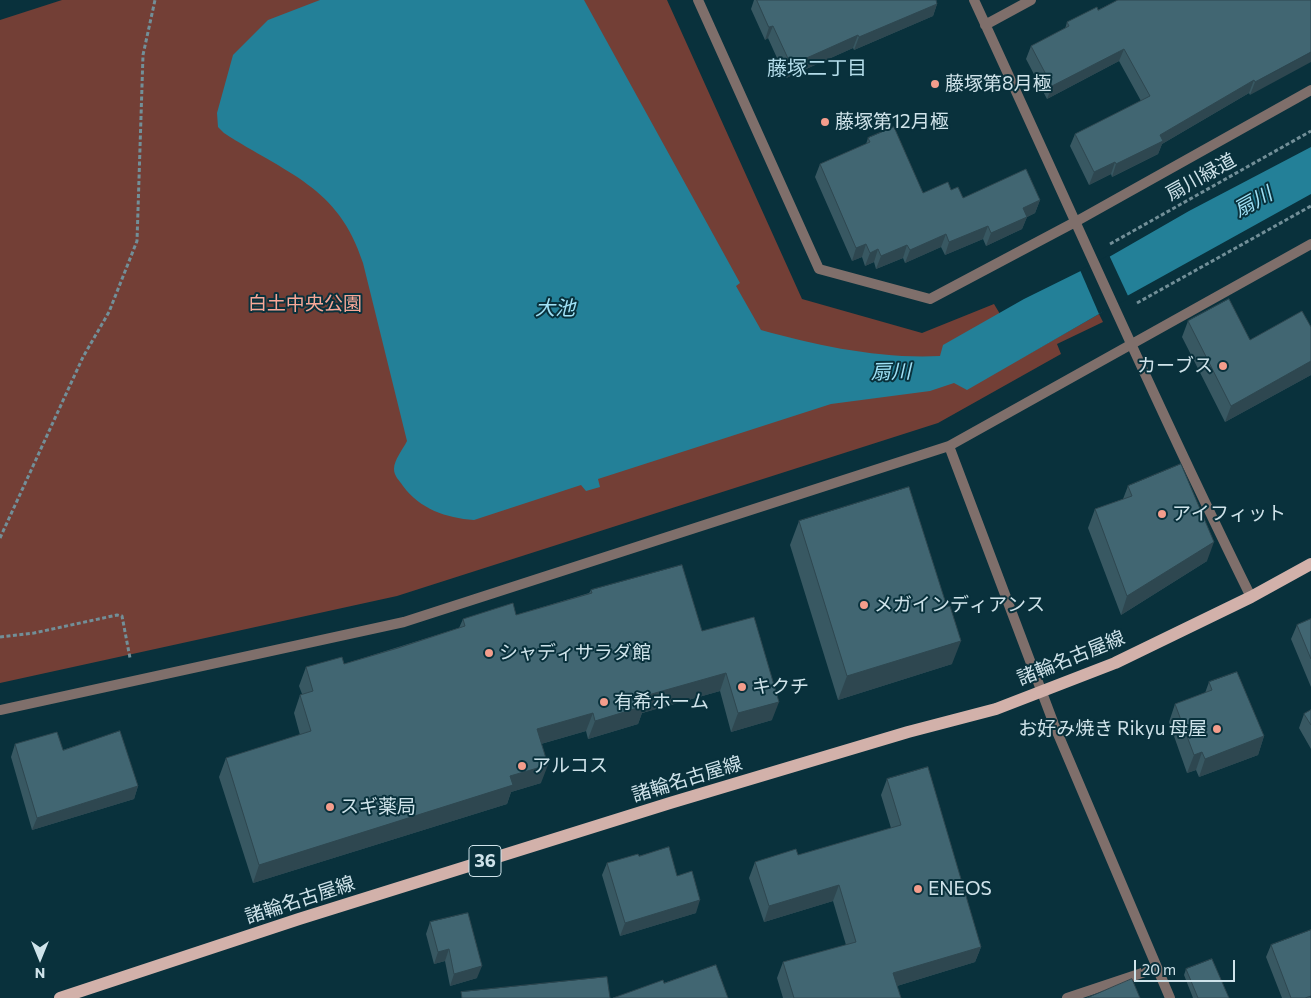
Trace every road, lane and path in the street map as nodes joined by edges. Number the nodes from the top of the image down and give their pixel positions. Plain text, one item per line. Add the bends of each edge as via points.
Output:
1 (155, 0) edge
2 (698, 0) edge
3 (974, 0) edge
4 (1031, 0) edge
5 (985, 25) junction
6 (1311, 90) edge
7 (1311, 131) edge
8 (1311, 206) edge
9 (1077, 221) junction
10 (1311, 244) edge
11 (1105, 246) dead end
12 (1132, 305) dead end
13 (1131, 345) junction
14 (949, 446) junction
15 (0, 538) edge
16 (1311, 564) edge
17 (1251, 597) junction
18 (0, 637) edge
19 (129, 655) dead end
20 (1041, 692) junction
21 (0, 710) edge
22 (1157, 968) junction
23 (60, 998) edge
24 (1067, 998) edge
25 (1170, 998) edge

1 - 15 path via 143,55 137,241 109,312 83,357
2 - 9 street via 819,269 930,298
3 - 5 street
4 - 5 street
5 - 9 street
6 - 9 street
7 - 11 path, 扇川緑道
8 - 12 path
9 - 13 street
10 - 13 street
13 - 14 street
13 - 17 street
14 - 20 street
14 - 21 street via 404,622
16 - 17 main road, 諸輪名古屋線 / 36
17 - 20 main road, 諸輪名古屋線 / 36 via 1114,662
18 - 19 path via 117,615 122,616
20 - 22 street
20 - 23 main road, 諸輪名古屋線 / 36 via 996,709 670,803
22 - 24 street
22 - 25 street

